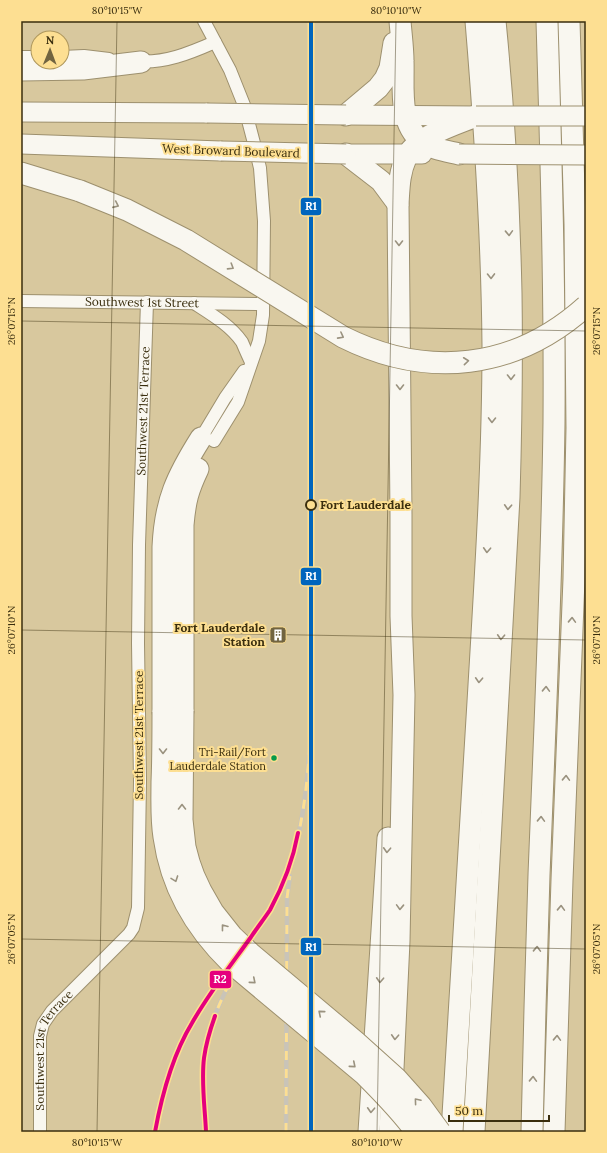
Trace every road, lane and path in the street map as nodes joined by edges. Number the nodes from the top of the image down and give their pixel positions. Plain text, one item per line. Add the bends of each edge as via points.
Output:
1 (204, 21) edge
2 (396, 21) edge
3 (400, 21) edge
4 (476, 21) edge
5 (495, 21) edge
6 (547, 21) edge
7 (569, 21) edge
8 (215, 42) junction
9 (70, 57) edge
10 (141, 62) junction
11 (21, 70) edge
12 (21, 112) edge
13 (346, 115) junction
14 (414, 115) junction
15 (476, 116) junction
16 (586, 116) edge
17 (21, 144) edge
18 (420, 146) junction
19 (346, 154) junction
20 (459, 154) joint
21 (586, 155) edge
22 (21, 173) edge
23 (398, 204) junction
24 (21, 301) edge
25 (147, 302) junction
26 (194, 303) junction
27 (264, 304) junction
28 (586, 306) edge
29 (251, 362) junction
30 (208, 440) joint
31 (401, 616) junction
32 (173, 712) junction
33 (40, 1132) edge
34 (370, 1132) edge
35 (390, 1132) edge
36 (416, 1132) edge
37 (440, 1132) edge
38 (452, 1132) edge
39 (474, 1132) edge
40 (532, 1132) edge
41 (554, 1132) edge

1 - 8 street
2 - 13 highway via 388,73 378,88
3 - 14 highway via 404,107
4 -> 38 highway via 491,245 490,495
5 -> 39 highway via 507,194 511,294 511,404 509,496
40 -> 6 highway via 551,578 554,413 552,186
41 -> 7 highway via 577,428 575,224
8 - 10 street via 164,60
8 - 27 street via 237,86 260,168 264,221
9 - 10 street
10 - 11 highway via 83,69
12 - 13 main road, bridge
13 - 14 main road
14 - 15 main road
14 - 18 highway via 408,122
15 - 16 main road, bridge
15 - 18 highway
17 - 19 main road, West Broward Boulevard, bridge
18 - 19 main road, West Broward Boulevard
18 - 20 highway
18 - 23 highway via 404,164
19 - 23 highway via 381,181
20 - 21 main road, bridge
22 -> 28 highway, bridge via 80,191 127,210 186,240 343,337 365,348 391,356 417,362 445,363 490,358 547,336 574,318
23 -> 31 highway
24 - 25 street, Southwest 1st Street
25 - 26 street, Southwest 1st Street
25 - 33 street, Southwest 21st Terrace via 139,545 138,908 129,934 52,1011 43,1024 40,1036
26 - 27 street, Southwest 1st Street
26 - 29 street via 232,330 242,342
27 - 29 street via 259,341
29 - 30 street via 225,398
30 - 32 highway via 189,487 184,512
31 -> 34 highway via 394,692
31 -> 35 highway via 404,695 401,879
32 -> 36 highway, bridge via 162,808 164,836 175,879 194,919 231,963 369,1078
37 -> 32 highway, bridge via 396,1078 250,953 213,912 194,876 185,847

